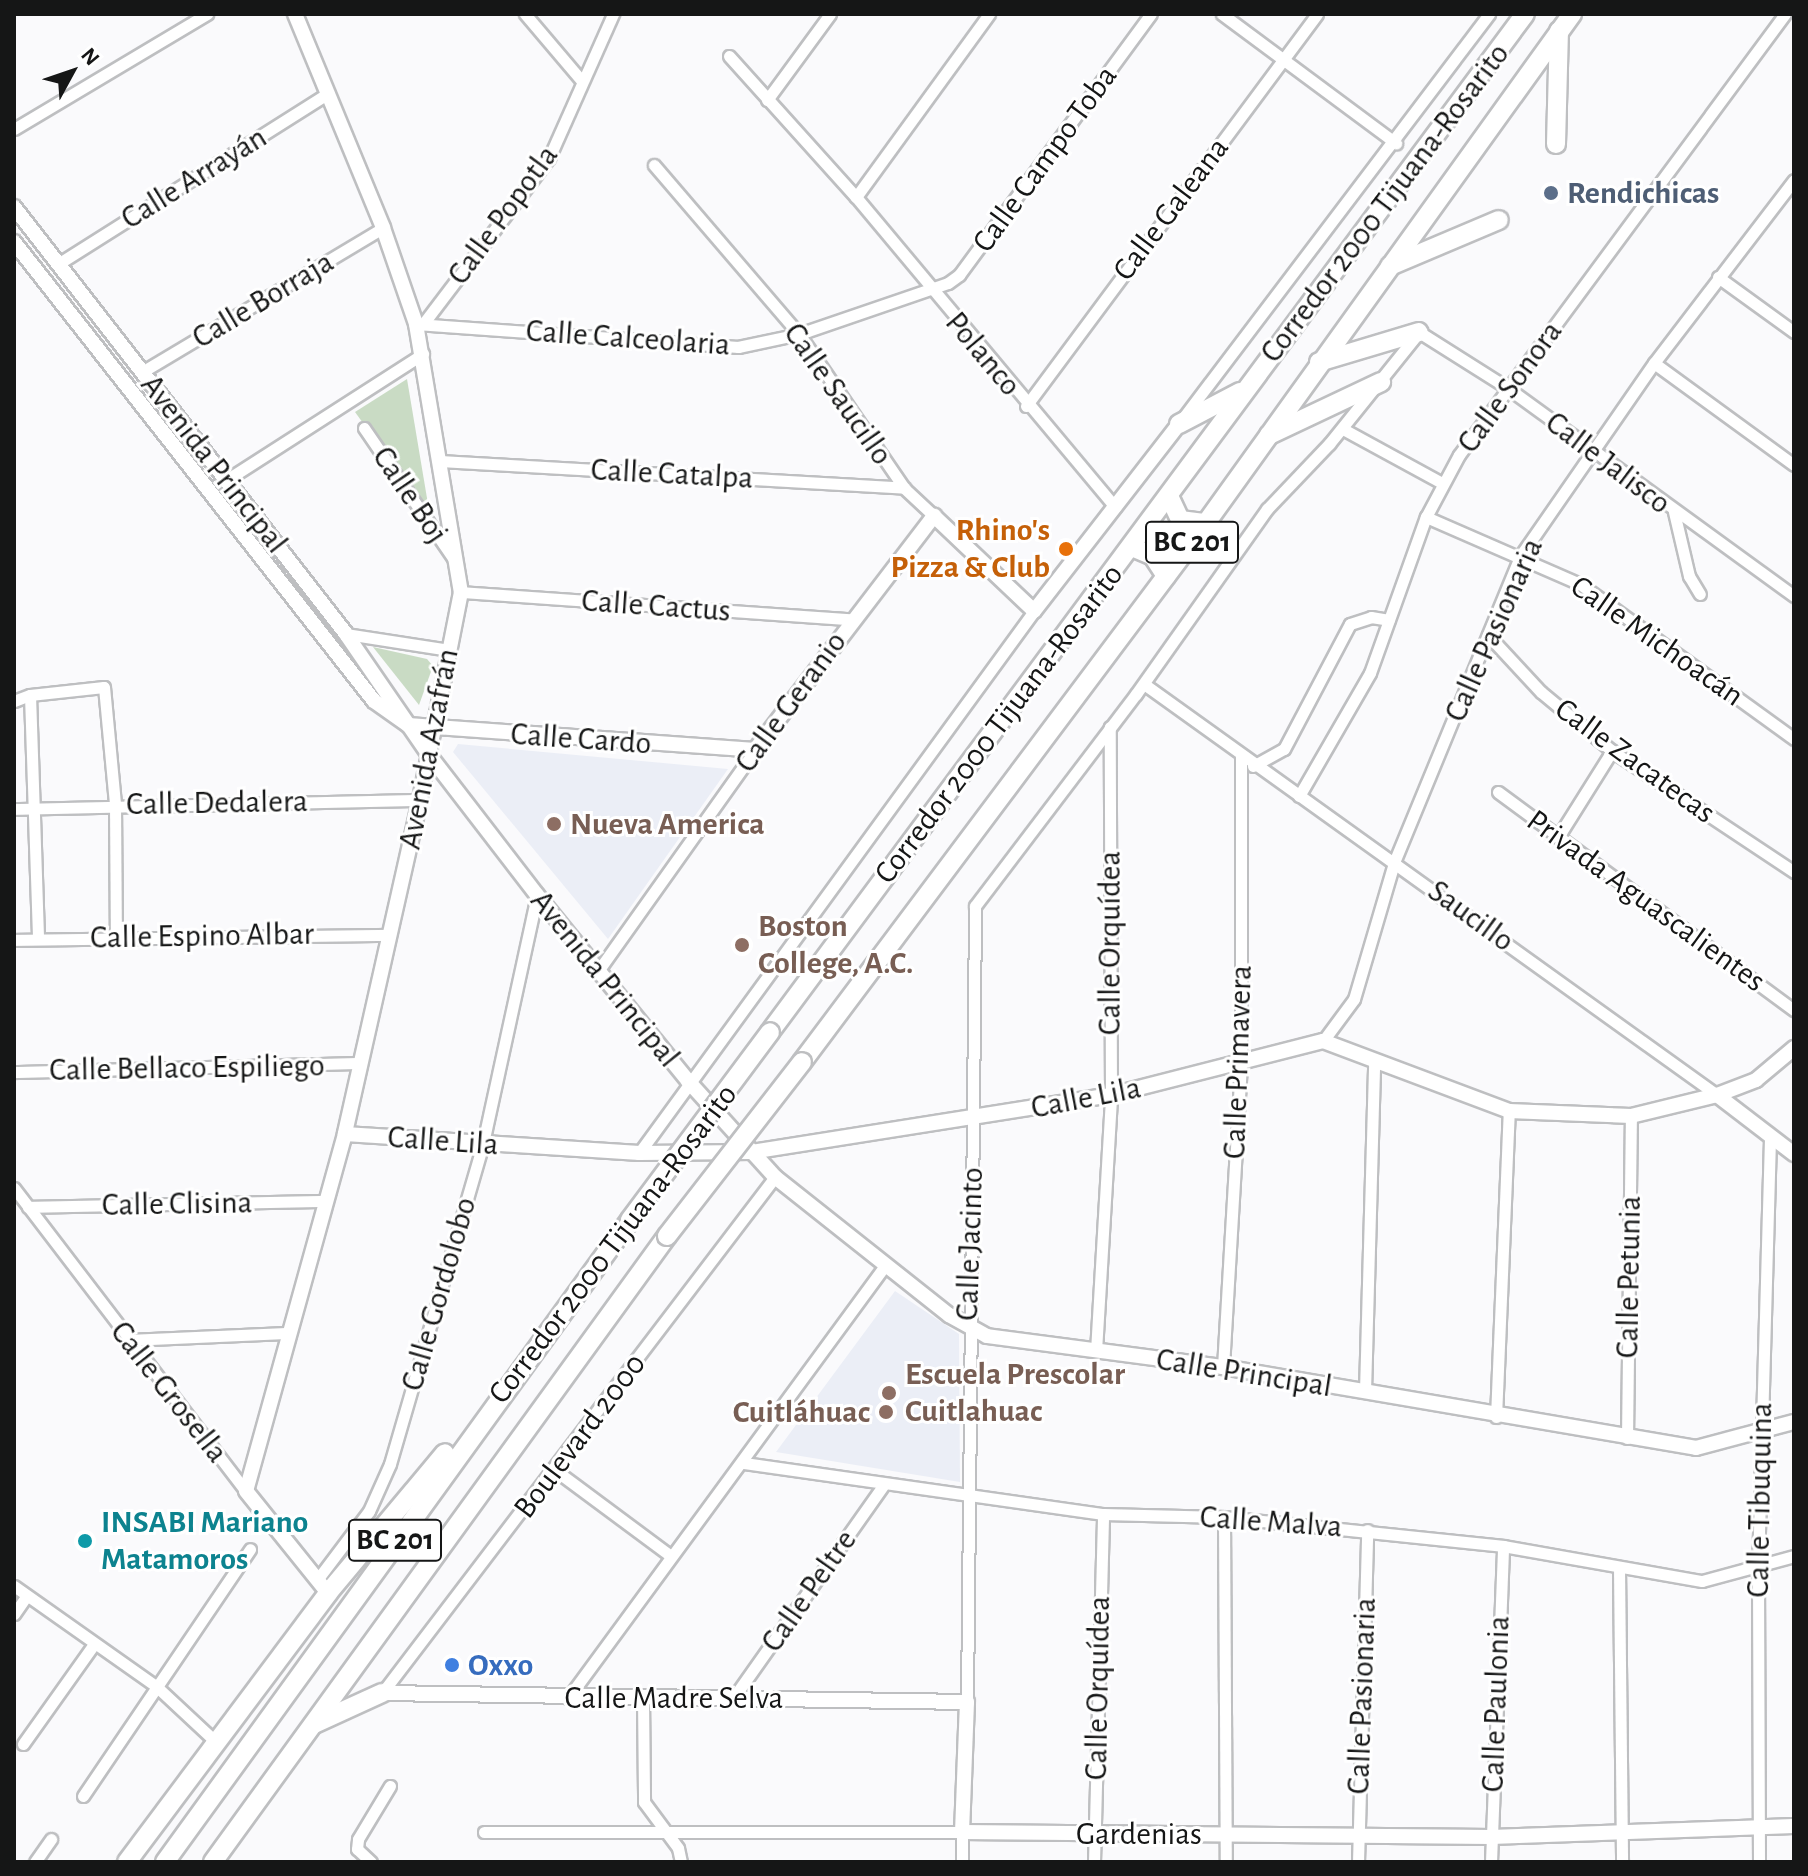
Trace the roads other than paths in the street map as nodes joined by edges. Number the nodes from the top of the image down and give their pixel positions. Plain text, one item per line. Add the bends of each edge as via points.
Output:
1 (207, 14) edge
2 (295, 14) edge
3 (525, 14) edge
4 (613, 14) edge
5 (830, 14) edge
6 (989, 14) edge
7 (1151, 14) edge
8 (1222, 14) edge
9 (1317, 14) edge
10 (1489, 14) edge
11 (1572, 14) edge
12 (1785, 14) edge
13 (1520, 18) edge
14 (1559, 31) junction
15 (729, 56) dead end
16 (1284, 57) junction
17 (581, 80) junction
18 (329, 93) junction
19 (767, 100) junction
20 (14, 129) edge
21 (1396, 143) junction
22 (1556, 144) dead end
23 (654, 165) dead end
24 (1792, 186) edge
25 (856, 197) junction
26 (14, 207) edge
27 (1499, 220) dead end
28 (383, 228) junction
29 (14, 242) edge
30 (58, 264) junction
31 (1387, 267) junction
32 (1718, 277) junction
33 (927, 288) junction
34 (420, 324) junction
35 (1419, 332) junction
36 (1794, 332) edge
37 (799, 334) junction
38 (423, 354) junction
39 (1319, 362) junction
40 (1654, 363) junction
41 (142, 372) junction
42 (1381, 382) junction
43 (1246, 389) junction
44 (1509, 389) junction
45 (1026, 406) junction
46 (1179, 424) junction
47 (364, 428) dead end
48 (1343, 429) junction
49 (1267, 436) junction
50 (1591, 451) junction
51 (441, 461) junction
52 (1794, 465) edge
53 (228, 479) junction
54 (1442, 483) junction
55 (904, 488) junction
56 (1169, 496) junction
57 (1115, 507) junction
58 (1674, 512) junction
59 (934, 516) junction
60 (1426, 517) junction
61 (1206, 523) junction
62 (1132, 547) junction
63 (1521, 555) junction
64 (456, 562) junction
65 (1166, 576) junction
66 (461, 592) junction
67 (1700, 594) dead end
68 (1794, 596) edge
69 (1034, 611) junction
70 (851, 619) junction
71 (1389, 620) junction
72 (346, 634) junction
73 (1488, 635) junction
74 (449, 650) junction
75 (1144, 684) junction
76 (30, 695) junction
77 (14, 701) edge
78 (408, 725) junction
79 (1110, 726) junction
80 (435, 729) junction
81 (1794, 739) edge
82 (755, 750) junction
83 (1612, 751) junction
84 (430, 756) junction
85 (1241, 757) junction
86 (1253, 766) junction
87 (1498, 792) dead end
88 (1299, 796) junction
89 (420, 800) junction
90 (115, 804) junction
91 (37, 806) junction
92 (14, 809) edge
93 (1558, 837) junction
94 (1395, 860) junction
95 (1794, 872) edge
96 (537, 895) junction
97 (390, 935) junction
98 (116, 936) junction
99 (38, 939) junction
100 (14, 940) edge
101 (598, 971) junction
102 (1794, 1010) edge
103 (1323, 1041) junction
104 (1794, 1048) edge
105 (1374, 1060) junction
106 (361, 1063) junction
107 (1241, 1064) junction
108 (14, 1072) edge
109 (688, 1081) junction
110 (1111, 1095) junction
111 (1717, 1095) junction
112 (1509, 1111) junction
113 (1631, 1116) junction
114 (974, 1119) junction
115 (345, 1134) junction
116 (1770, 1137) junction
117 (483, 1143) junction
118 (751, 1152) junction
119 (639, 1153) junction
120 (1794, 1154) edge
121 (775, 1177) junction
122 (14, 1188) edge
123 (326, 1201) junction
124 (28, 1207) junction
125 (884, 1267) junction
126 (967, 1327) junction
127 (286, 1333) junction
128 (128, 1340) junction
129 (1096, 1351) junction
130 (1223, 1367) junction
131 (1365, 1391) junction
132 (1496, 1417) junction
133 (1794, 1422) edge
134 (475, 1429) junction
135 (1761, 1434) junction
136 (1627, 1438) junction
137 (744, 1463) junction
138 (555, 1470) junction
139 (883, 1486) junction
140 (246, 1491) junction
141 (966, 1498) junction
142 (1103, 1514) junction
143 (1224, 1517) junction
144 (1367, 1530) junction
145 (1503, 1546) junction
146 (250, 1549) dead end
147 (671, 1556) junction
148 (1794, 1556) edge
149 (1619, 1568) junction
150 (1758, 1568) junction
151 (14, 1586) edge
152 (323, 1586) junction
153 (25, 1598) junction
154 (14, 1614) edge
155 (94, 1644) junction
156 (157, 1687) junction
157 (382, 1693) junction
158 (734, 1697) junction
159 (568, 1698) junction
160 (643, 1698) junction
161 (967, 1702) junction
162 (311, 1725) junction
163 (216, 1742) junction
164 (23, 1744) dead end
165 (390, 1786) dead end
166 (83, 1796) dead end
167 (1794, 1826) edge
168 (1760, 1828) junction
169 (484, 1832) dead end
170 (664, 1832) junction
171 (962, 1832) junction
172 (1226, 1834) junction
173 (1095, 1835) junction
174 (1622, 1835) junction
175 (1358, 1836) junction
176 (1491, 1837) junction
177 (51, 1839) dead end
178 (35, 1862) edge
179 (127, 1862) edge
180 (165, 1862) edge
181 (213, 1862) edge
182 (371, 1862) edge
183 (681, 1862) edge
184 (962, 1862) edge
185 (1094, 1862) edge
186 (1226, 1862) edge
187 (1358, 1862) edge
188 (1491, 1862) edge
189 (1622, 1862) edge
190 (1759, 1862) edge

1 - 20 street
2 - 18 street, Avenida Azafrán
3 - 17 street
4 - 17 street, Calle Popotla
5 - 19 street
6 - 25 street
7 - 33 street, Calle Campo Toba via 959,275
8 - 16 street
9 - 16 street, Calle Galeana
10 - 21 street
11 - 14 highway, Corredor 2000 Tijuana-Rosarito / BC 201
12 - 44 street, Calle Sonora
13 - 43 highway, Corredor 2000 Tijuana-Rosarito / BC 201
14 - 22 highway
14 - 31 highway, Corredor 2000 Tijuana-Rosarito / BC 201
15 - 19 street, Polanco
16 - 21 street
16 - 45 street, Calle Galeana
17 - 34 street, Calle Popotla via 549,158
18 - 28 street, Avenida Azafrán
18 - 30 street, Calle Arrayán
19 - 25 street, Polanco
21 - 46 street
23 - 37 street, Calle Saucillo
24 - 32 street, Calle Pasionaria
25 - 33 street, Polanco
26 - 30 street, Avenida Principal
27 - 31 highway
28 - 34 street, Avenida Azafrán
28 - 41 street, Calle Borraja
29 - 78 street, Avenida Principal via 374,701
30 - 41 street, Avenida Principal
31 - 39 highway, Corredor 2000 Tijuana-Rosarito / BC 201
32 - 36 street
32 - 40 street, Calle Pasionaria
33 - 37 street, Calle Calceolaria
33 - 45 street, Polanco
34 - 37 street, Calle Calceolaria via 738,347
34 - 38 street, Avenida Azafrán
35 - 39 highway
35 - 42 street, Calle Jacinto
35 - 44 street, Calle Jalisco
37 - 55 street, Calle Saucillo
38 - 51 street, Avenida Azafrán
38 - 53 street
39 - 49 highway, Corredor 2000 Tijuana-Rosarito / BC 201
40 - 50 street, Calle Pasionaria
40 - 52 street
41 - 53 street, Avenida Principal
42 - 48 street, Calle Jacinto
42 - 49 highway
43 - 46 highway
43 - 56 highway, Corredor 2000 Tijuana-Rosarito / BC 201
44 - 50 street, Calle Jalisco
44 - 54 street, Calle Sonora
45 - 57 street, Polanco
46 - 57 street
47 - 64 street, Calle Boj
48 - 54 street
48 - 75 street, Calle Jacinto via 1282,489
49 - 61 highway, Corredor 2000 Tijuana-Rosarito / BC 201
50 - 58 street, Calle Jalisco
50 - 63 street, Calle Pasionaria
51 - 55 street, Calle Catalpa
51 - 64 street, Avenida Azafrán
53 - 72 street, Avenida Principal
54 - 60 street, Calle Sonora
55 - 59 street, Calle Saucillo
56 - 61 highway via 1180,520
56 - 62 highway, Corredor 2000 Tijuana-Rosarito / BC 201
57 - 69 street
58 - 67 street via 1689,576
58 - 68 street, Calle Jalisco
59 - 69 street, Calle Saucillo
59 - 70 street, Calle Geranio
60 - 63 street, Calle Michoacán
60 - 71 street, Calle Sonora
61 - 65 highway, Corredor 2000 Tijuana-Rosarito / BC 201
62 - 65 highway via 1153,556
62 - 134 highway, Corredor 2000 Tijuana-Rosarito / BC 201, bridge
63 - 73 street, Calle Pasionaria
63 - 81 street, Calle Michoacán via 1580,584
64 - 66 street, Avenida Azafrán
65 - 162 highway, Corredor 2000 Tijuana-Rosarito / BC 201, bridge via 667,1236
66 - 70 street, Calle Cactus
66 - 74 street, Avenida Azafrán
69 - 109 street
70 - 82 street, Calle Geranio
71 - 86 street via 1371,617 1350,624 1284,749
71 - 88 street, Calle Sonora via 1358,698
72 - 74 street
72 - 78 street, Avenida Principal
73 - 83 street, Calle Zacatecas via 1541,692
73 - 94 street, Calle Pasionaria
74 - 80 street, Avenida Azafrán
75 - 79 street, Calle Jacinto
75 - 85 street, Saucillo
76 - 77 street
76 - 90 street via 104,687
76 - 91 street
78 - 80 street, Calle Cardo
78 - 84 street, Avenida Principal
79 - 110 street, Calle Orquídea
79 - 114 street, Calle Jacinto via 975,906
80 - 82 street, Calle Cardo
80 - 84 street, Avenida Azafrán
82 - 101 street, Calle Geranio
83 - 93 street
83 - 95 street, Calle Zacatecas
84 - 89 street, Avenida Azafrán
84 - 96 street, Avenida Principal
85 - 86 street, Saucillo
85 - 107 street, Calle Primavera
86 - 88 street, Saucillo
87 - 93 street, Privada Aguascalientes
88 - 94 street, Saucillo
89 - 90 street, Calle Dedalera
89 - 97 street, Avenida Azafrán
90 - 91 street, Calle Dedalera
90 - 98 street
91 - 92 street, Calle Dedalera
91 - 99 street
93 - 102 street, Privada Aguascalientes
94 - 103 street, Calle Pasionaria via 1354,999
94 - 111 street, Saucillo
96 - 101 street, Avenida Principal
96 - 117 street, Calle Gordolobo
97 - 98 street, Calle Espino Albar
97 - 106 street, Avenida Azafrán
98 - 99 street, Calle Espino Albar
99 - 100 street, Calle Espino Albar
101 - 109 street, Avenida Principal
103 - 105 street
103 - 107 street, Calle Lila
104 - 111 street via 1756,1080
105 - 112 street
105 - 131 street
106 - 108 street, Calle Bellaco Espiliego
106 - 115 street, Avenida Azafrán
107 - 110 street, Calle Lila
107 - 130 street, Calle Primavera
109 - 118 street, Avenida Principal
109 - 119 street
110 - 114 street, Calle Lila
110 - 129 street, Calle Orquídea
111 - 113 street
111 - 116 street, Saucillo
112 - 113 street
112 - 132 street
113 - 136 street, Calle Petunia
114 - 118 street, Calle Lila
114 - 126 street, Calle Jacinto
115 - 117 street, Calle Lila
115 - 123 street, Avenida Azafrán
116 - 120 street, Saucillo
116 - 135 street, Calle Tibuquina
117 - 119 street, Calle Lila
117 - 152 street, Calle Gordolobo via 381,1490
118 - 119 street, Calle Lila
118 - 121 street, Calle Principal
121 - 125 street, Calle Principal
121 - 138 street, Boulevard 2000
122 - 124 street, Calle Grosella
123 - 124 street, Calle Clisina
123 - 127 street, Avenida Azafrán
124 - 128 street, Calle Grosella
125 - 126 street, Calle Principal
125 - 137 street
126 - 129 street, Calle Principal via 987,1336
126 - 141 street, Calle Jacinto
127 - 128 street
127 - 140 street, Avenida Azafrán
128 - 140 street, Calle Grosella
129 - 130 street, Calle Principal
130 - 131 street, Calle Principal
131 - 132 street, Calle Principal
132 - 136 street, Calle Principal
133 - 135 street, Calle Principal
134 - 152 highway via 442,1456
134 - 180 highway, Corredor 2000 Tijuana-Rosarito / BC 201
135 - 136 street, Calle Principal via 1696,1448
135 - 150 street, Calle Tibuquina
137 - 139 street, Calle Malva
137 - 147 street
138 - 147 street
138 - 157 street, Boulevard 2000
139 - 141 street, Calle Malva
139 - 158 street, Calle Peltre
140 - 152 street, Calle Grosella
141 - 142 street, Calle Malva
141 - 161 street, Calle Jacinto
142 - 143 street, Calle Malva
142 - 173 street, Calle Orquídea
143 - 144 street, Calle Malva
143 - 172 street
144 - 145 street, Calle Malva
144 - 175 street, Calle Pasionaria
145 - 149 street, Calle Malva
145 - 176 street, Calle Paulonia
146 - 156 street
147 - 159 street
148 - 150 street, Calle Malva
149 - 150 street, Calle Malva via 1702,1581
149 - 174 street
150 - 168 street, Calle Tibuquina
151 - 153 street
152 - 163 highway
153 - 154 street
153 - 155 street
155 - 156 street
155 - 164 street
156 - 163 street
156 - 166 street
157 - 159 street, Calle Madre Selva
157 - 162 highway
158 - 160 street, Calle Madre Selva
158 - 161 street, Calle Madre Selva
159 - 160 street, Calle Madre Selva
160 - 170 street via 644,1802
161 - 171 street, Calle Jacinto
162 - 181 highway, Corredor 2000 Tijuana-Rosarito / BC 201
163 - 179 highway
165 - 182 street via 358,1839 357,1849
167 - 168 street, Gardenias
168 - 174 street, Gardenias
168 - 190 street, Calle Tibuquina
169 - 170 street, Gardenias
170 - 171 street, Gardenias
170 - 183 street
171 - 173 street, Gardenias
171 - 184 street, Calle Jacinto
172 - 173 street, Gardenias
172 - 175 street, Gardenias
172 - 186 street
173 - 185 street, Calle Orquídea
174 - 176 street, Gardenias
174 - 189 street
175 - 176 street, Gardenias
175 - 187 street, Calle Pasionaria
176 - 188 street, Calle Paulonia
177 - 178 street

